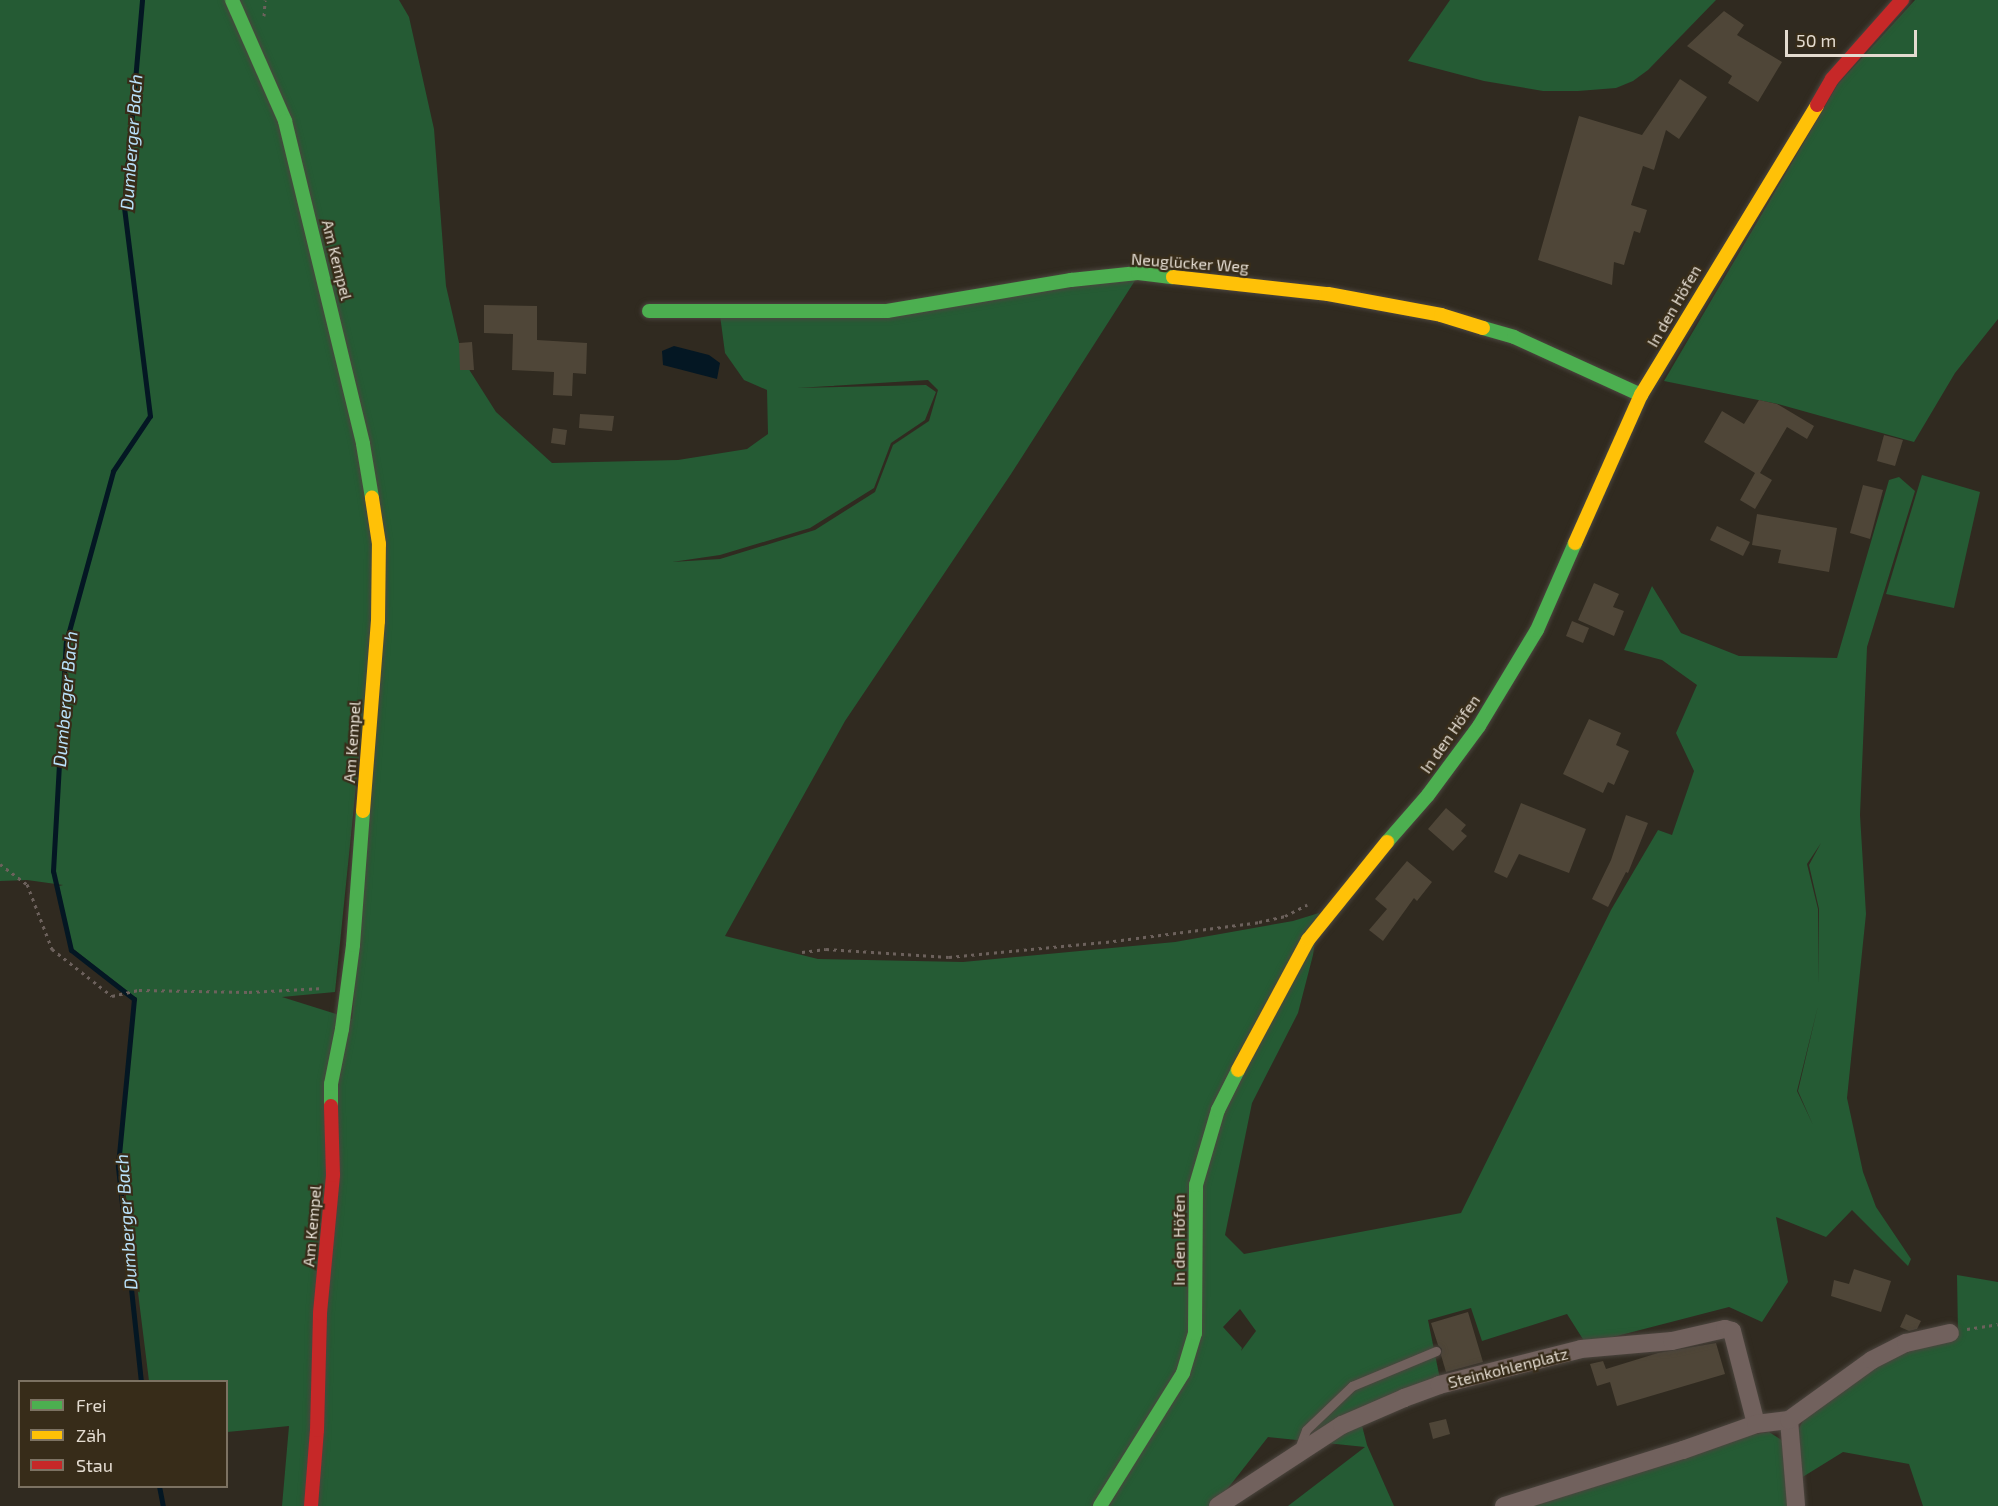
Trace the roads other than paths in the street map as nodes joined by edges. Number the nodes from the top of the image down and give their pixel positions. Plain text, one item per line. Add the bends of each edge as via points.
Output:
1 (232, 0) edge
2 (1902, 0) edge
3 (649, 311) dead end
4 (1641, 395) junction
5 (1950, 1333) road end
6 (1436, 1350) dead end
7 (1789, 1420) junction
8 (1756, 1424) junction
9 (1296, 1456) junction
10 (310, 1506) edge
11 (1100, 1506) edge
12 (1218, 1506) edge
13 (1504, 1506) edge
14 (1796, 1506) edge

1 - 10 street, Am Kempel via 285,121 363,444 380,575 353,945 331,1084 333,1175 320,1312 318,1430
2 - 4 street, In den Höfen via 1832,79
3 - 4 street, Neuglücker Weg via 887,311 1071,280 1138,273 1328,294 1441,315 1514,338
4 - 11 street, In den Höfen via 1537,630 1479,726 1428,795 1308,940 1218,1110 1196,1185 1195,1333 1183,1373
5 - 7 street via 1906,1343 1872,1360
6 - 9 lane via 1352,1386 1306,1430
7 - 8 street
7 - 14 street
8 - 9 street, Steinkohlenplatz via 1735,1337 1725,1329 1672,1341 1581,1349 1439,1385 1342,1425
8 - 13 street
9 - 12 street, Steinkohlenplatz

